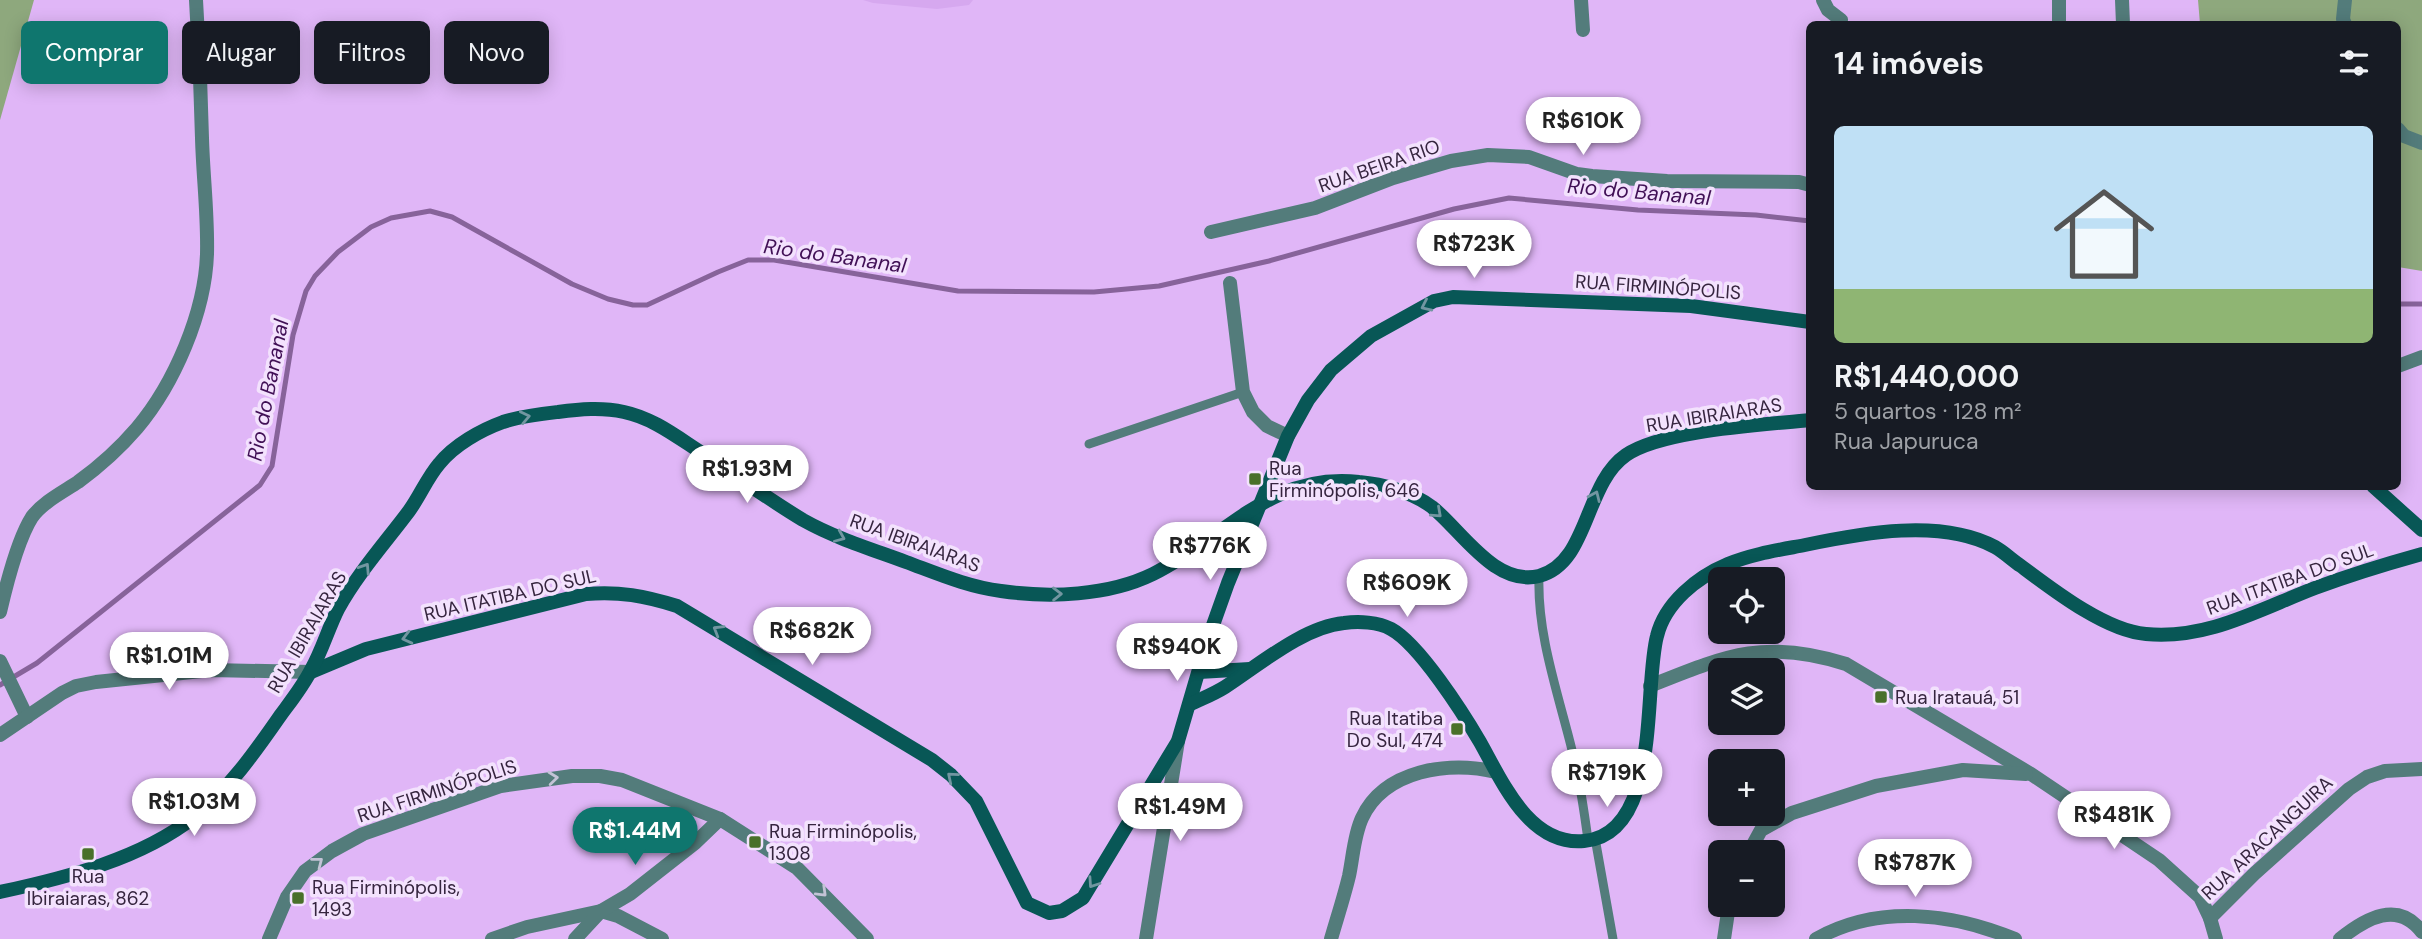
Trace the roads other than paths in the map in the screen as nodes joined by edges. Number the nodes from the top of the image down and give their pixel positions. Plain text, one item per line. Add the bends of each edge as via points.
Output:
1 (196, 0) edge
2 (1581, 0) edge
3 (1823, 0) edge
4 (2059, 0) edge
5 (2122, 0) edge
6 (2345, 0) edge
7 (1841, 20) dead end
8 (2059, 21) edge
9 (2123, 21) edge
10 (2344, 21) edge
11 (1583, 30) dead end
12 (2401, 132) edge
13 (2422, 143) edge
14 (1806, 185) edge
15 (1211, 232) dead end
16 (1230, 283) dead end
17 (1806, 321) edge
18 (2422, 357) edge
19 (2401, 365) edge
20 (1243, 392) junction
21 (1806, 421) edge
22 (1288, 436) junction
23 (1089, 444) dead end
24 (2377, 490) edge
25 (1259, 504) junction
26 (2422, 530) edge
27 (2422, 554) edge
28 (1539, 576) junction
29 (0, 612) edge
30 (0, 662) edge
31 (1252, 668) junction
32 (311, 672) junction
33 (1199, 672) junction
34 (1650, 686) junction
35 (1189, 705) junction
36 (27, 717) junction
37 (0, 735) edge
38 (1178, 741) junction
39 (2422, 769) edge
40 (1496, 772) junction
41 (2031, 774) junction
42 (1139, 803) junction
43 (1167, 817) junction
44 (720, 819) junction
45 (1592, 839) junction
46 (1756, 840) edge
47 (0, 892) edge
48 (601, 911) junction
49 (1727, 917) edge
50 (2210, 918) junction
51 (2422, 932) edge
52 (269, 939) edge
53 (492, 939) edge
54 (575, 939) edge
55 (662, 939) edge
56 (867, 939) edge
57 (1146, 939) edge
58 (1331, 939) edge
59 (1613, 939) edge
60 (1724, 939) edge
61 (1816, 939) edge
62 (2015, 939) edge
63 (2216, 939) edge
64 (2340, 939) edge

1 - 29 street via 207,255 198,309 174,370 142,421 116,452 32,518
2 - 11 street
3 - 7 street
4 - 8 street
5 - 9 street
6 - 10 street
12 - 13 street
14 - 15 street, RUA BEIRA RIO via 1592,176 1528,157 1488,155 1392,178 1315,208
16 - 20 street
17 -> 22 main road, RUA FIRMINÓPOLIS via 1691,306 1446,298 1409,314 1351,351 1315,390
18 - 19 street
20 - 22 street via 1267,426
20 - 23 lane
28 -> 21 main road, RUA IBIRAIARAS via 1565,560 1601,484 1615,463 1631,451 1671,438
22 - 25 main road, RUA FIRMINÓPOLIS
24 - 26 main road
25 -> 28 main road, RUA IBIRAIARAS via 1314,481 1384,486 1435,509 1469,545 1502,569 1527,578
32 -> 25 main road, RUA IBIRAIARAS via 339,609 439,463 485,431 538,415 601,409 628,412 656,424 810,523 993,591 1073,594 1133,583 1187,554
25 - 33 main road, RUA FIRMINÓPOLIS
27 - 34 main road, RUA ITATIBA DO SUL via 2317,587 2215,628 2187,634 2145,634 2120,629 2061,596 1994,547 1965,537 1931,531 1853,535 1763,553 1698,579 1672,606 1657,633
28 - 45 lane via 1547,653
30 - 36 street
31 - 33 main road
31 - 35 main road
31 - 40 main road via 1317,631 1341,623 1366,622 1390,628 1427,664
32 - 36 street via 211,670 96,682 69,689
42 -> 32 main road, RUA ITATIBA DO SUL via 1083,898 1062,911 1037,909 1019,889 976,801 932,760 677,606 613,591 366,649
32 - 47 main road, RUA IBIRAIARAS via 251,759 193,818 99,866
33 - 35 main road, RUA FIRMINÓPOLIS
34 - 41 street, RUA ARACANGUIRA via 1738,654 1815,654 1846,664
34 - 45 main road, RUA ITATIBA DO SUL via 1645,753 1634,797 1615,828
35 - 38 main road, RUA FIRMINÓPOLIS
36 - 37 street
38 - 42 main road, RUA ITATIBA DO SUL
38 - 43 street, RUA FIRMINÓPOLIS
39 - 50 street, RUA ARACANGUIRA via 2385,771 2349,789
40 - 45 main road via 1535,824 1564,839
40 - 58 street via 1455,766 1412,774 1371,803 1362,818
41 - 46 street via 1962,770 1876,786 1792,813 1761,830
41 - 50 street, RUA ARACANGUIRA via 2159,860 2200,897
42 - 43 main road via 1160,804
43 - 57 street, RUA FIRMINÓPOLIS
44 - 48 street via 630,894
52 -> 44 street, RUA FIRMINÓPOLIS via 295,883 315,862 363,834 501,786 600,776 622,780
44 -> 56 street, RUA FIRMINÓPOLIS via 797,868
45 - 59 lane
48 - 53 street
48 - 54 street
48 - 55 street
49 - 60 street
50 - 63 street
51 - 64 street via 2412,920 2389,915 2362,923
61 - 62 street via 1872,918 1896,916 1957,920

